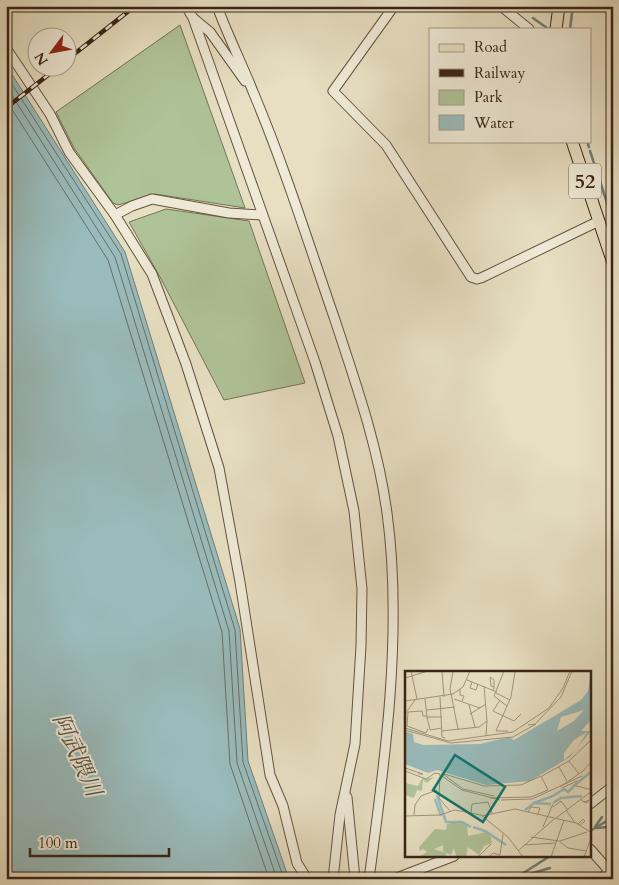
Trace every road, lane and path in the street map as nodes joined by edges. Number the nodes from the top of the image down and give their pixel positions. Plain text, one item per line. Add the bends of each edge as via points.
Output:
1 (186, 6) edge
2 (394, 6) edge
3 (501, 6) edge
4 (560, 6) edge
5 (220, 9) edge
6 (193, 18) junction
7 (528, 28) edge
8 (556, 28) edge
9 (6, 48) edge
10 (255, 95) junction
11 (572, 142) edge
12 (115, 215) junction
13 (262, 215) junction
14 (599, 220) junction
15 (613, 263) edge
16 (613, 786) edge
17 (346, 792) junction
18 (592, 802) edge
19 (592, 851) edge
20 (449, 858) edge
21 (611, 873) edge
22 (307, 879) edge
23 (334, 879) edge
24 (355, 879) edge
25 (369, 879) edge
26 (394, 879) edge
27 (600, 879) edge

1 - 6 street
2 - 14 street via 333,91 386,145 470,277 481,278
3 - 7 street
4 - 8 main road
5 - 10 street
6 - 10 street via 210,32
6 - 13 street
9 - 12 street via 50,114 69,152
10 - 25 street via 369,424 388,515 394,619 384,760
11 - 14 main road, 52
12 - 13 street via 152,200 228,213
12 - 22 street via 152,274 186,364 219,468 270,775 283,806 297,863
13 - 17 street via 335,426 354,511 362,589 361,646 355,744
14 - 15 main road, 52
16 - 18 street
17 - 23 street via 340,815
17 - 24 street
19 - 21 street
20 - 26 street
21 - 27 street

